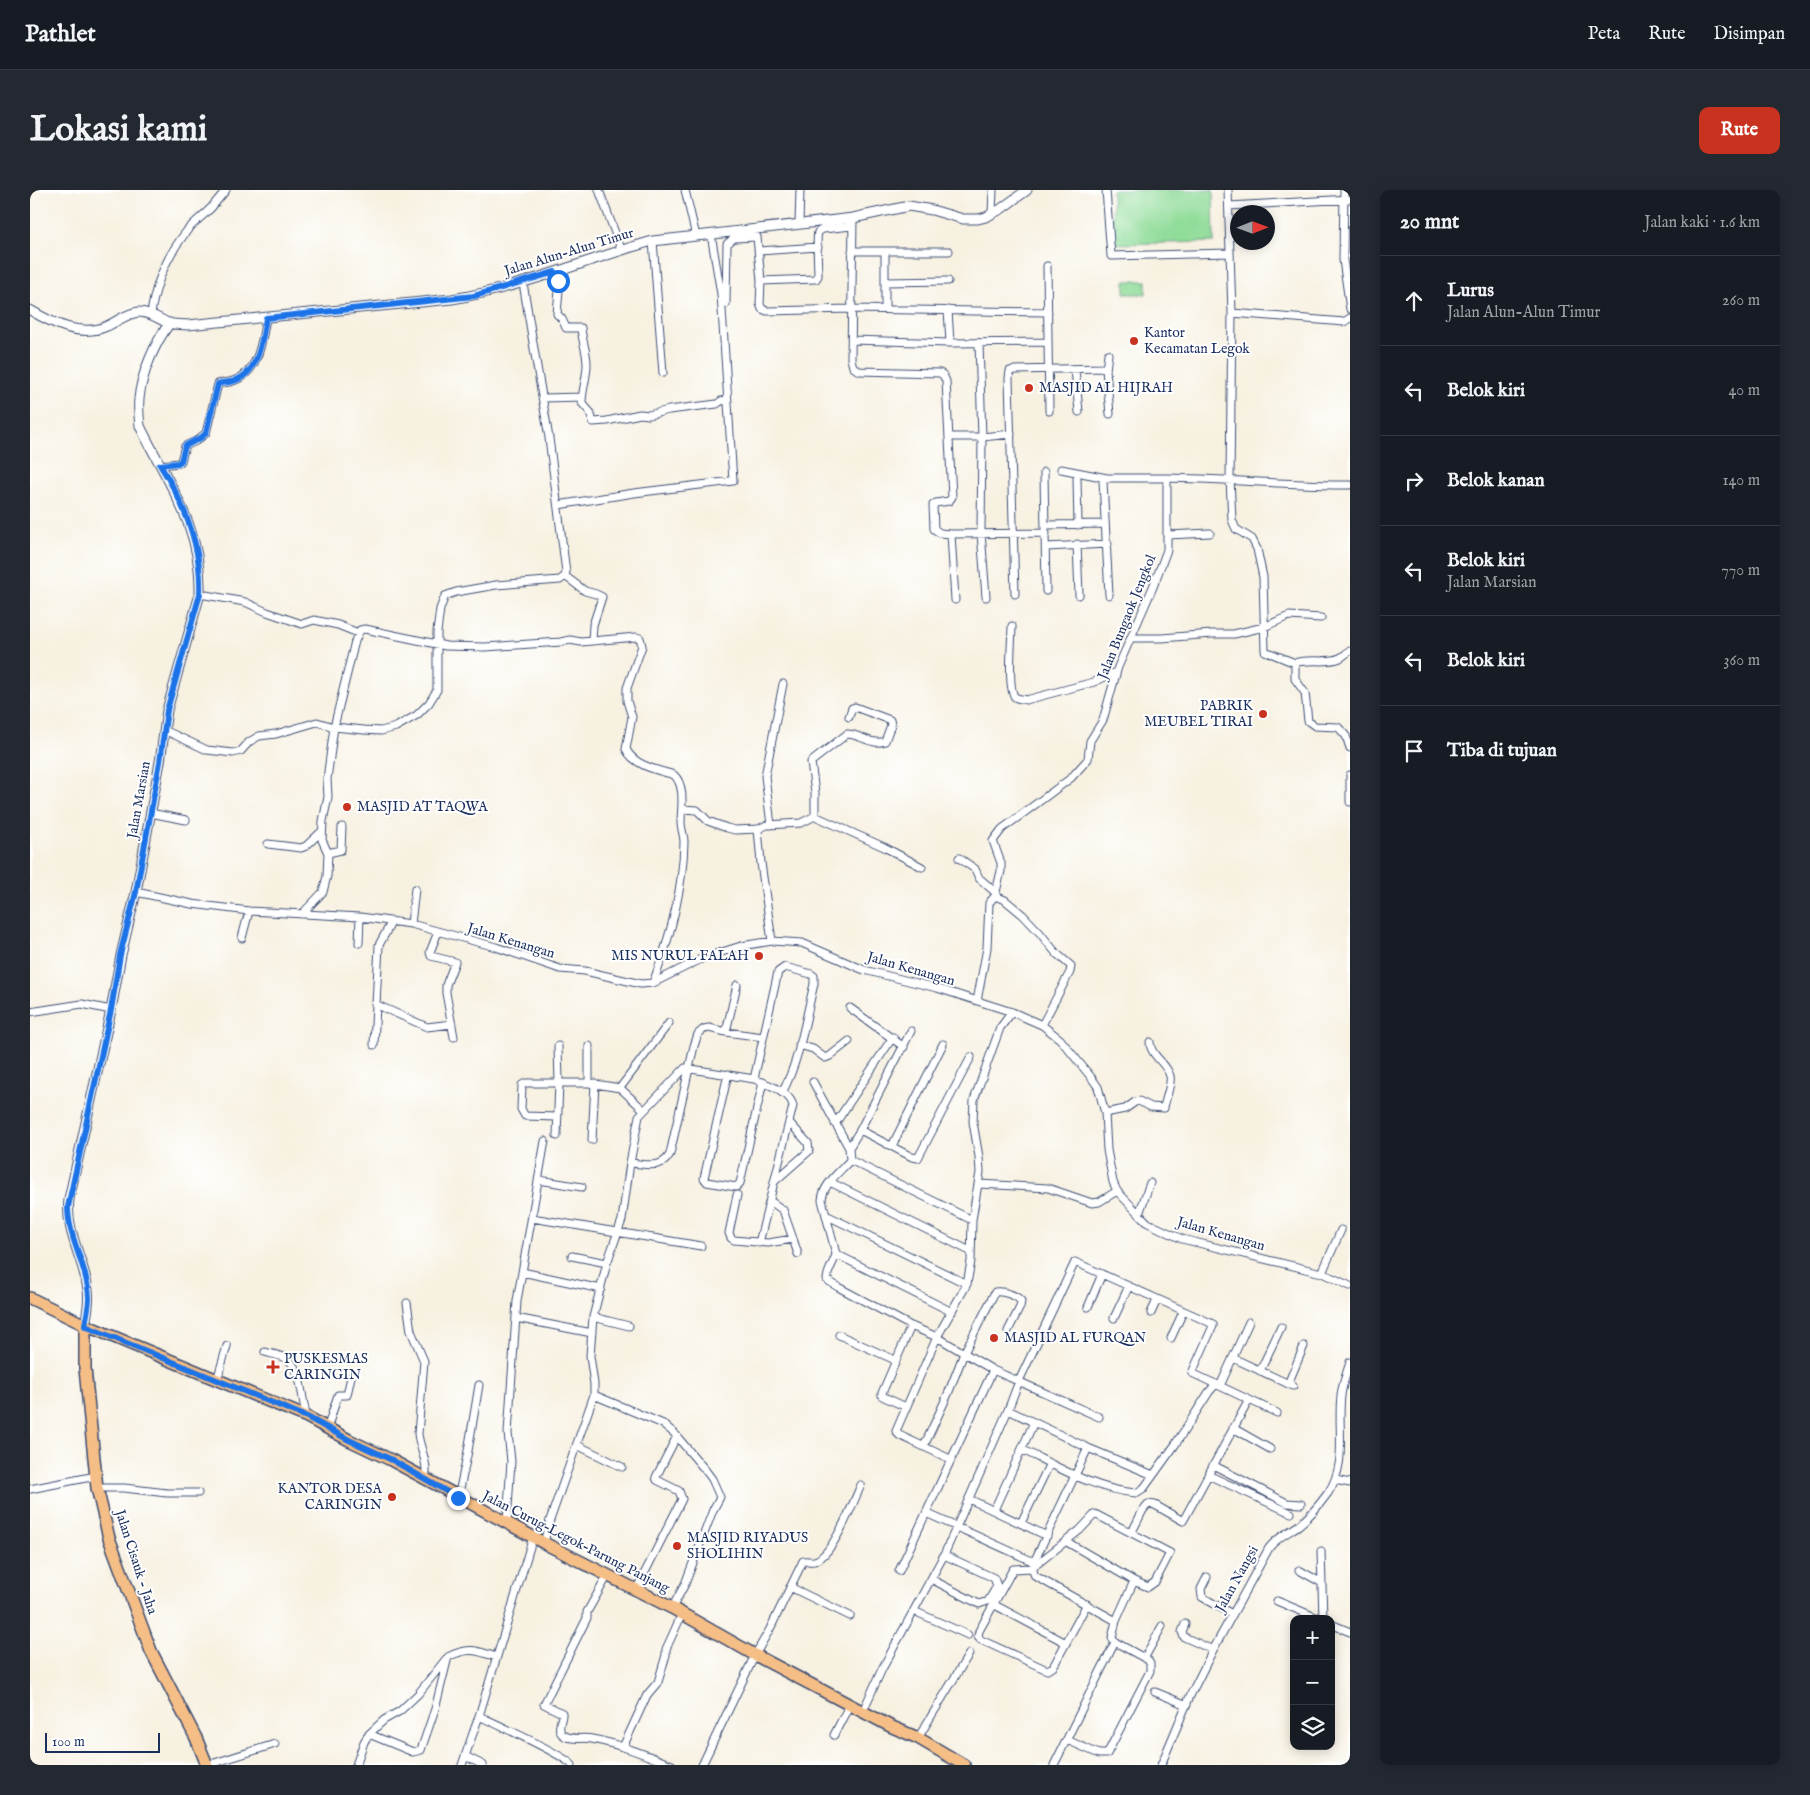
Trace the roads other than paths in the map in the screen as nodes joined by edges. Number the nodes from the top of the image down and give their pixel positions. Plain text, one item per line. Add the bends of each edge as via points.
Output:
1 (226, 190) edge
2 (599, 190) edge
3 (685, 190) edge
4 (800, 190) edge
5 (993, 190) edge
6 (1027, 190) edge
7 (1106, 190) edge
8 (1228, 190) edge
9 (1344, 190) edge
10 (1347, 199) edge
11 (1228, 206) junction
12 (992, 214) junction
13 (853, 222) junction
14 (799, 224) junction
15 (711, 234) junction
16 (696, 236) junction
17 (653, 242) junction
18 (818, 247) junction
19 (621, 249) junction
20 (852, 250) junction
21 (759, 251) junction
22 (885, 251) junction
23 (948, 251) dead end
24 (1230, 253) junction
25 (1047, 266) dead end
26 (555, 272) junction
27 (761, 281) junction
28 (948, 281) dead end
29 (886, 282) junction
30 (523, 283) junction
31 (726, 304) dead end
32 (851, 309) junction
33 (886, 309) junction
34 (1350, 309) edge
35 (30, 310) edge
36 (948, 310) junction
37 (1048, 312) junction
38 (1232, 313) junction
39 (150, 314) junction
40 (266, 318) junction
41 (1350, 318) edge
42 (170, 323) junction
43 (852, 340) junction
44 (1048, 342) junction
45 (950, 343) junction
46 (979, 343) junction
47 (1108, 354) dead end
48 (1047, 369) junction
49 (1074, 369) junction
50 (1106, 370) junction
51 (664, 373) dead end
52 (582, 397) junction
53 (543, 398) junction
54 (727, 400) junction
55 (1049, 412) dead end
56 (1079, 412) dead end
57 (1110, 414) dead end
58 (1011, 434) junction
59 (949, 437) junction
60 (982, 437) junction
61 (160, 465) junction
62 (1061, 469) dead end
63 (1044, 472) dead end
64 (1077, 478) dead end
65 (1167, 478) junction
66 (1230, 479) junction
67 (1103, 481) dead end
68 (1350, 485) edge
69 (558, 505) junction
70 (1105, 524) junction
71 (1078, 525) junction
72 (1046, 529) junction
73 (1013, 532) junction
74 (981, 533) junction
75 (1210, 533) dead end
76 (951, 534) junction
77 (1168, 535) junction
78 (1077, 544) junction
79 (1108, 544) junction
80 (1046, 547) junction
81 (565, 576) junction
82 (1046, 591) dead end
83 (200, 594) junction
84 (1015, 594) dead end
85 (1079, 595) dead end
86 (1109, 595) dead end
87 (986, 598) dead end
88 (955, 600) dead end
89 (1321, 618) dead end
90 (1012, 626) dead end
91 (1264, 628) junction
92 (358, 633) junction
93 (1131, 638) junction
94 (592, 641) junction
95 (437, 643) junction
96 (1350, 650) edge
97 (1295, 663) junction
98 (1116, 672) junction
99 (783, 684) dead end
100 (849, 717) dead end
101 (334, 727) junction
102 (164, 730) junction
103 (1350, 748) edge
104 (1350, 775) edge
105 (1350, 793) edge
106 (1350, 802) edge
107 (682, 809) junction
108 (150, 813) junction
109 (815, 816) junction
110 (186, 820) dead end
111 (771, 825) junction
112 (342, 827) dead end
113 (758, 829) junction
114 (322, 831) junction
115 (268, 844) dead end
116 (328, 853) junction
117 (959, 858) dead end
118 (922, 867) dead end
119 (415, 889) dead end
120 (136, 892) junction
121 (995, 894) junction
122 (249, 911) junction
123 (302, 914) junction
124 (360, 917) junction
125 (392, 921) junction
126 (411, 924) junction
127 (438, 932) junction
128 (242, 938) dead end
129 (772, 941) junction
130 (359, 943) dead end
131 (653, 983) junction
132 (737, 985) dead end
133 (977, 1001) junction
134 (375, 1004) junction
135 (850, 1008) dead end
136 (111, 1010) junction
137 (30, 1012) edge
138 (1012, 1012) junction
139 (669, 1023) dead end
140 (452, 1024) junction
141 (1042, 1025) junction
142 (911, 1031) dead end
143 (726, 1032) junction
144 (454, 1037) dead end
145 (762, 1037) junction
146 (893, 1037) junction
147 (849, 1041) dead end
148 (1150, 1042) dead end
149 (799, 1044) junction
150 (944, 1044) dead end
151 (374, 1045) dead end
152 (558, 1046) dead end
153 (589, 1046) dead end
154 (904, 1047) junction
155 (971, 1057) dead end
156 (690, 1068) junction
157 (728, 1074) junction
158 (754, 1079) junction
159 (559, 1082) junction
160 (763, 1082) junction
161 (813, 1082) dead end
162 (592, 1083) junction
163 (620, 1088) junction
164 (782, 1093) junction
165 (644, 1110) junction
166 (1105, 1113) junction
167 (557, 1117) junction
168 (789, 1122) junction
169 (835, 1124) junction
170 (860, 1130) junction
171 (557, 1136) dead end
172 (592, 1140) dead end
173 (545, 1141) dead end
174 (892, 1146) junction
175 (849, 1148) junction
176 (850, 1160) junction
177 (630, 1163) junction
178 (539, 1180) junction
179 (776, 1180) junction
180 (830, 1182) junction
181 (1150, 1183) dead end
182 (979, 1184) junction
183 (582, 1187) dead end
184 (1117, 1191) junction
185 (737, 1195) dead end
186 (770, 1201) junction
187 (826, 1214) junction
188 (1139, 1214) junction
189 (532, 1218) junction
190 (972, 1220) junction
191 (1341, 1230) dead end
192 (618, 1233) junction
193 (793, 1239) junction
194 (760, 1243) junction
195 (701, 1246) dead end
196 (970, 1251) junction
197 (798, 1254) dead end
198 (836, 1254) junction
199 (572, 1256) dead end
200 (606, 1264) junction
201 (522, 1272) junction
202 (1322, 1273) junction
203 (1102, 1274) junction
204 (967, 1284) junction
205 (1129, 1286) junction
206 (1350, 1286) edge
207 (601, 1289) junction
208 (30, 1298) edge
209 (1157, 1300) junction
210 (407, 1303) dead end
211 (1088, 1307) dead end
212 (952, 1312) junction
213 (1183, 1312) junction
214 (1151, 1313) dead end
215 (594, 1317) junction
216 (516, 1318) junction
217 (1114, 1318) dead end
218 (1249, 1322) dead end
219 (85, 1326) junction
220 (629, 1326) dead end
221 (911, 1326) junction
222 (1281, 1327) dead end
223 (1008, 1331) dead end
224 (592, 1333) junction
225 (839, 1334) dead end
226 (937, 1338) junction
227 (1171, 1338) dead end
228 (227, 1346) dead end
229 (1304, 1346) dead end
230 (265, 1352) dead end
231 (964, 1354) junction
232 (1233, 1358) junction
233 (895, 1360) junction
234 (1350, 1362) edge
235 (993, 1370) junction
236 (1260, 1371) junction
237 (351, 1378) dead end
238 (1348, 1378) edge
239 (217, 1380) junction
240 (1019, 1381) junction
241 (1218, 1385) junction
242 (479, 1386) dead end
243 (594, 1395) junction
244 (1249, 1400) junction
245 (906, 1407) junction
246 (1008, 1410) junction
247 (1276, 1413) dead end
248 (307, 1417) junction
249 (1099, 1417) dead end
250 (1034, 1422) junction
251 (1234, 1428) junction
252 (327, 1429) junction
253 (677, 1436) junction
254 (577, 1445) junction
255 (924, 1446) junction
256 (1088, 1448) junction
257 (1270, 1449) dead end
258 (1023, 1450) junction
259 (950, 1459) junction
260 (1050, 1462) junction
261 (622, 1467) dead end
262 (1210, 1470) junction
263 (1076, 1475) junction
264 (1153, 1475) junction
265 (425, 1480) junction
266 (1335, 1480) junction
267 (96, 1482) junction
268 (1350, 1483) edge
269 (861, 1485) dead end
270 (30, 1489) edge
271 (198, 1494) dead end
272 (458, 1498) junction
273 (968, 1499) junction
274 (1301, 1504) dead end
275 (994, 1510) junction
276 (926, 1513) junction
277 (1291, 1513) dead end
278 (507, 1523) junction
279 (1021, 1523) junction
280 (956, 1527) junction
281 (1132, 1532) junction
282 (1047, 1536) junction
283 (533, 1537) junction
284 (1067, 1542) junction
285 (544, 1543) junction
286 (1321, 1551) dead end
287 (944, 1555) junction
288 (1033, 1565) junction
289 (1299, 1570) dead end
290 (898, 1571) dead end
291 (608, 1575) junction
292 (1207, 1577) dead end
293 (931, 1579) junction
294 (1134, 1581) junction
295 (1322, 1583) junction
296 (790, 1587) junction
297 (636, 1590) junction
298 (1277, 1601) dead end
299 (993, 1604) junction
300 (1087, 1604) junction
301 (677, 1611) junction
302 (914, 1611) junction
303 (1232, 1614) junction
304 (1311, 1615) edge
305 (1321, 1615) edge
306 (850, 1616) dead end
307 (1116, 1621) junction
308 (1185, 1624) dead end
309 (1162, 1626) dead end
310 (1335, 1626) edge
311 (1350, 1632) edge
312 (968, 1635) dead end
313 (1115, 1642) junction
314 (1066, 1643) junction
315 (1213, 1650) junction
316 (969, 1654) dead end
317 (755, 1655) junction
318 (448, 1657) junction
319 (496, 1657) junction
320 (1145, 1657) junction
321 (1155, 1692) dead end
322 (850, 1704) junction
323 (1187, 1706) junction
324 (863, 1711) junction
325 (479, 1716) junction
326 (369, 1734) junction
327 (834, 1735) dead end
328 (918, 1738) junction
329 (1067, 1740) junction
330 (275, 1744) dead end
331 (623, 1747) junction
332 (465, 1756) junction
333 (208, 1765) edge
334 (356, 1765) edge
335 (462, 1765) edge
336 (483, 1765) edge
337 (572, 1765) edge
338 (672, 1765) edge
339 (702, 1765) edge
340 (964, 1765) edge
341 (1054, 1765) edge
342 (1161, 1765) edge

1 - 39 street via 186,231 172,253 154,295
2 - 19 street
3 - 16 street
4 - 14 street
5 - 12 street
6 - 12 street, Jalan Alun-Alun Timur
7 - 24 street via 1111,256
8 - 11 street
9 - 10 street
10 - 11 street
10 - 34 street via 1343,260
11 - 24 street
12 - 13 street, Jalan Alun-Alun Timur via 978,219 963,219 909,206
13 - 14 street, Jalan Alun-Alun Timur
13 - 18 street via 820,230 816,237
13 - 20 street
14 - 15 street, Jalan Alun-Alun Timur
15 - 16 street, Jalan Alun-Alun Timur
15 - 54 street via 721,294
16 - 17 street, Jalan Alun-Alun Timur
17 - 19 street, Jalan Alun-Alun Timur
17 - 51 street
18 - 21 street
18 - 27 street via 816,279
19 - 26 street, Jalan Alun-Alun Timur
20 - 22 street
20 - 32 street
21 - 27 street
21 - 31 street via 757,237 729,241 726,248
22 - 23 street
22 - 29 street
24 - 38 street
25 - 37 street
26 - 30 street, Jalan Alun-Alun Timur
26 - 52 street via 559,290 557,314 566,328 580,328 586,349 587,378
27 - 32 street via 760,304 765,310
28 - 29 street
29 - 33 street
30 - 40 street, Jalan Alun-Alun Timur via 452,299
30 - 53 street
32 - 33 street
32 - 43 street
33 - 36 street
35 - 39 street via 60,326 78,330 101,328 135,312
36 - 37 street
36 - 45 street
37 - 44 street
38 - 41 street via 1344,322
38 - 66 street
39 - 42 street
40 - 42 street, Jalan Alun-Alun Timur via 188,325
40 - 61 street via 256,362 233,382 218,384 206,433 185,446 181,461
42 - 61 street, Jalan Marsian via 143,378 138,400 140,426
43 - 45 street
43 - 59 street via 851,359 856,370 943,375
44 - 46 street
44 - 48 street
45 - 46 street
46 - 60 street
47 - 50 street
48 - 49 street
48 - 55 street
48 - 58 street via 1010,372
49 - 50 street
49 - 56 street
50 - 57 street
52 - 53 street
52 - 54 street via 583,405 596,422
53 - 69 street
54 - 69 street via 732,481
58 - 60 street
58 - 73 street
59 - 60 street
59 - 76 street via 952,497 949,501 934,504 933,526 940,533
60 - 74 street
61 - 83 street, Jalan Marsian via 191,528 198,560
62 - 65 street via 1107,478
63 - 72 street
64 - 71 street
65 - 66 street
65 - 77 street, Jalan Bungaok Jengkol
66 - 68 street via 1292,485
66 - 91 street via 1234,525 1254,542 1259,555
67 - 70 street
69 - 81 street
70 - 71 street
70 - 79 street
71 - 72 street
72 - 73 street
72 - 80 street
73 - 74 street
73 - 84 street
74 - 76 street
74 - 87 street
75 - 77 street
76 - 88 street
77 - 93 street, Jalan Bungaok Jengkol via 1166,550
78 - 79 street
78 - 80 street
78 - 85 street
79 - 86 street
80 - 82 street
81 - 94 street via 585,591 602,597 593,625
81 - 95 street via 560,580 496,585 448,594 440,609
83 - 92 street via 245,602 302,624 314,620
83 - 102 street, Jalan Marsian
89 - 91 street via 1289,616
90 - 98 street via 1010,661 1016,698 1026,700 1094,682
91 - 93 street via 1234,634
91 - 97 street via 1265,651
92 - 95 street via 365,629
92 - 101 street
93 - 98 street, Jalan Bungaok Jengkol
94 - 95 street via 485,647
94 - 107 street via 640,638 642,646 627,688 632,717 626,749 644,765 678,778
95 - 101 street via 437,690 430,703 417,715 396,728 381,731
96 - 97 street via 1332,660
97 - 103 street via 1295,679 1305,694 1308,721 1315,726 1338,727
98 - 121 street, Jalan Bungaok Jengkol via 1105,715 1090,741 1088,760 1071,778 996,835 993,841 1001,871
99 - 111 street via 765,776
100 - 109 street via 852,708 858,707 890,720 891,725 885,741 879,743 849,734 812,760
101 - 102 street via 317,722 259,736 233,753 207,750
101 - 114 street
102 - 108 street, Jalan Marsian
104 - 105 street
105 - 106 street
107 - 113 street via 697,810 708,821 727,828
107 - 131 street via 684,841 676,910
108 - 110 street
108 - 120 street, Jalan Marsian
109 - 111 street via 801,823
109 - 118 street
111 - 113 street
112 - 116 street via 341,850
113 - 129 street
114 - 115 street via 301,848
114 - 116 street
116 - 123 street via 323,892
117 - 121 street via 975,869
119 - 126 street
120 - 122 street, Jalan Kenangan via 192,904
120 - 136 street, Jalan Marsian via 120,955
121 - 133 street, Jalan Bungaok Jengkol via 989,903 987,948
121 - 141 street via 1023,915 1071,966
122 - 123 street, Jalan Kenangan
122 - 128 street
123 - 124 street, Jalan Kenangan
124 - 125 street, Jalan Kenangan
124 - 130 street
125 - 126 street, Jalan Kenangan
125 - 134 street via 379,945
126 - 127 street, Jalan Kenangan
127 - 131 street, Jalan Kenangan via 560,969 585,971 641,984
127 - 140 street via 431,956 455,962 446,985
129 - 131 street, Jalan Kenangan via 741,946 703,958
129 - 133 street, Jalan Kenangan via 802,943 864,970
132 - 143 street
133 - 138 street, Jalan Kenangan
134 - 140 street via 427,1027
134 - 151 street
135 - 146 street
136 - 137 street via 82,1004
136 - 219 street, Jalan Marsian via 68,1207 69,1225 88,1288
138 - 141 street, Jalan Kenangan
138 - 182 street via 1000,1028 974,1100
139 - 163 street
140 - 144 street
141 - 166 street, Jalan Kenangan via 1060,1039 1091,1077 1098,1087
142 - 154 street
143 - 145 street
143 - 156 street via 709,1028 700,1032
145 - 149 street via 778,972 785,967 811,974 815,980
145 - 158 street
146 - 154 street
146 - 169 street
147 - 149 street via 826,1058
148 - 166 street via 1150,1048 1169,1073 1164,1108 1151,1107 1139,1101 1125,1109
149 - 164 street via 792,1074
150 - 174 street
152 - 159 street
153 - 162 street
154 - 170 street
155 - 174 street via 920,1156 912,1158
156 - 157 street
156 - 165 street via 685,1068
156 - 177 street via 668,1159 659,1165
157 - 158 street
157 - 160 street via 707,1159 704,1178 707,1182 732,1187 740,1183
158 - 160 street
159 - 162 street
159 - 167 street
159 - 167 street via 526,1083 521,1090 521,1110 525,1116
160 - 164 street
161 - 169 street
162 - 163 street
162 - 172 street
163 - 165 street
164 - 168 street via 793,1102
165 - 177 street via 637,1122
166 - 184 street, Jalan Kenangan via 1107,1150
167 - 171 street
168 - 179 street
168 - 179 street via 808,1143 809,1151
169 - 175 street
170 - 174 street
170 - 175 street
173 - 178 street
175 - 176 street
176 - 180 street
176 - 190 street
177 - 192 street
178 - 183 street
178 - 189 street
179 - 186 street
180 - 187 street via 822,1200
180 - 196 street
181 - 188 street
182 - 184 street via 1048,1188 1092,1203
182 - 190 street
184 - 188 street, Jalan Kenangan
185 - 194 street via 729,1233 731,1238
186 - 193 street via 783,1210
186 - 194 street
187 - 198 street
187 - 204 street
188 - 202 street, Jalan Kenangan via 1148,1223 1182,1239
189 - 192 street
189 - 201 street
190 - 196 street
191 - 202 street
192 - 195 street
192 - 200 street
193 - 194 street
193 - 197 street
196 - 204 street
198 - 212 street
198 - 221 street via 827,1280
199 - 200 street
200 - 207 street
201 - 207 street
201 - 216 street
202 - 206 street, Jalan Kenangan
203 - 205 street
203 - 211 street
203 - 240 street via 1075,1262
204 - 212 street
205 - 209 street
205 - 217 street
207 - 215 street
208 - 219 main road, Jalan Curug–Legok–Parung Panjang
209 - 213 street
209 - 214 street
210 - 265 street via 411,1331 424,1361 418,1434 426,1460
212 - 226 street
213 - 227 street
213 - 241 street via 1214,1325 1192,1373
215 - 220 street
215 - 224 street
216 - 224 street
216 - 278 street via 508,1433 511,1461
218 - 232 street
219 - 239 main road, Jalan Curug–Legok–Parung Panjang
219 - 267 main road, Jalan Cisauk - Jaha via 85,1369
221 - 226 street
221 - 233 street
222 - 236 street
223 - 231 street via 1021,1301 1018,1297 995,1292
224 - 243 street via 590,1356
225 - 233 street
226 - 231 street
226 - 245 street
228 - 239 street
229 - 236 street via 1290,1385
230 - 248 street via 284,1358 292,1365 302,1389
231 - 235 street
231 - 255 street
232 - 236 street
232 - 241 street
233 - 245 street via 882,1395
234 - 238 street, Jalan Nangsi
235 - 240 street
235 - 259 street
237 - 252 street via 347,1395 338,1395
238 - 266 street, Jalan Nangsi via 1341,1393 1341,1459
239 - 248 main road, Jalan Curug–Legok–Parung Panjang
240 - 246 street
240 - 249 street
241 - 244 street
241 - 264 street via 1209,1392
242 - 272 street
243 - 253 street via 663,1424
243 - 254 street
244 - 247 street
244 - 251 street
245 - 255 street via 896,1428 897,1433
246 - 250 street
246 - 273 street
248 - 252 main road, Jalan Curug–Legok–Parung Panjang
250 - 256 street
250 - 258 street
251 - 257 street
251 - 262 street
252 - 265 main road, Jalan Curug–Legok–Parung Panjang via 392,1460
253 - 297 street via 656,1479 679,1491 682,1499
253 - 301 street via 712,1479 720,1497
254 - 261 street
254 - 285 street
255 - 259 street
256 - 263 street
256 - 264 street
258 - 260 street
258 - 275 street
259 - 276 street
260 - 263 street
260 - 279 street
262 - 274 street via 1286,1503
262 - 277 street
262 - 281 street via 1183,1521 1148,1504
263 - 264 street via 1119,1492 1136,1493
263 - 282 street
265 - 272 main road, Jalan Curug–Legok–Parung Panjang
266 - 268 street
266 - 303 street, Jalan Nangsi via 1306,1518 1273,1542
267 - 270 street
267 - 271 street via 124,1488
267 - 333 main road, Jalan Cisauk - Jaha via 109,1538 151,1651
269 - 296 street via 829,1548 815,1561 803,1561
272 - 278 main road, Jalan Curug–Legok–Parung Panjang
273 - 275 street
273 - 280 street
275 - 279 street
276 - 280 street
276 - 290 street
278 - 283 main road, Jalan Curug–Legok–Parung Panjang
279 - 282 street
280 - 287 street
280 - 288 street
281 - 284 street via 1095,1514
281 - 294 street via 1170,1553 1153,1584 1148,1586
282 - 288 street
283 - 285 main road, Jalan Curug–Legok–Parung Panjang
283 - 319 street
284 - 288 street
284 - 294 street
285 - 291 main road, Jalan Curug–Legok–Parung Panjang
286 - 295 street
287 - 293 street
287 - 293 street via 994,1578 997,1586 988,1601 979,1604
288 - 299 street via 1013,1569
288 - 300 street via 1035,1576
289 - 295 street
291 - 297 main road, Jalan Curug–Legok–Parung Panjang
291 - 331 street via 544,1704 562,1713 559,1729 562,1735
292 - 303 street via 1201,1589 1202,1597
293 - 302 street
294 - 307 street
295 - 305 street
296 - 306 street
296 - 317 street
297 - 301 main road, Jalan Curug–Legok–Parung Panjang
298 - 304 street
299 - 314 street
299 - 314 street via 979,1631 981,1640 1047,1670 1053,1667
300 - 307 street
300 - 314 street
301 - 317 main road, Jalan Curug–Legok–Parung Panjang
301 - 331 street via 658,1682 647,1695
302 - 312 street
302 - 324 street
303 - 315 street, Jalan Nangsi
307 - 313 street via 1112,1636
308 - 315 street via 1184,1636
309 - 320 street
310 - 311 street
313 - 320 street
313 - 329 street
315 - 323 street, Jalan Nangsi
316 - 328 street
317 - 322 main road, Jalan Curug–Legok–Parung Panjang
317 - 339 street
318 - 319 street via 473,1650
318 - 326 street via 418,1694
318 - 326 street via 420,1751 413,1752
319 - 325 street
320 - 329 street via 1150,1663 1150,1671 1107,1754 1099,1754
321 - 323 street
322 - 324 main road, Jalan Curug–Legok–Parung Panjang
322 - 327 street
323 - 342 street, Jalan Nangsi
324 - 328 main road, Jalan Curug–Legok–Parung Panjang
325 - 332 street
325 - 337 street
326 - 334 street
328 - 340 main road, Jalan Curug–Legok–Parung Panjang
329 - 341 street
330 - 333 street
331 - 338 street
332 - 335 street
332 - 336 street

